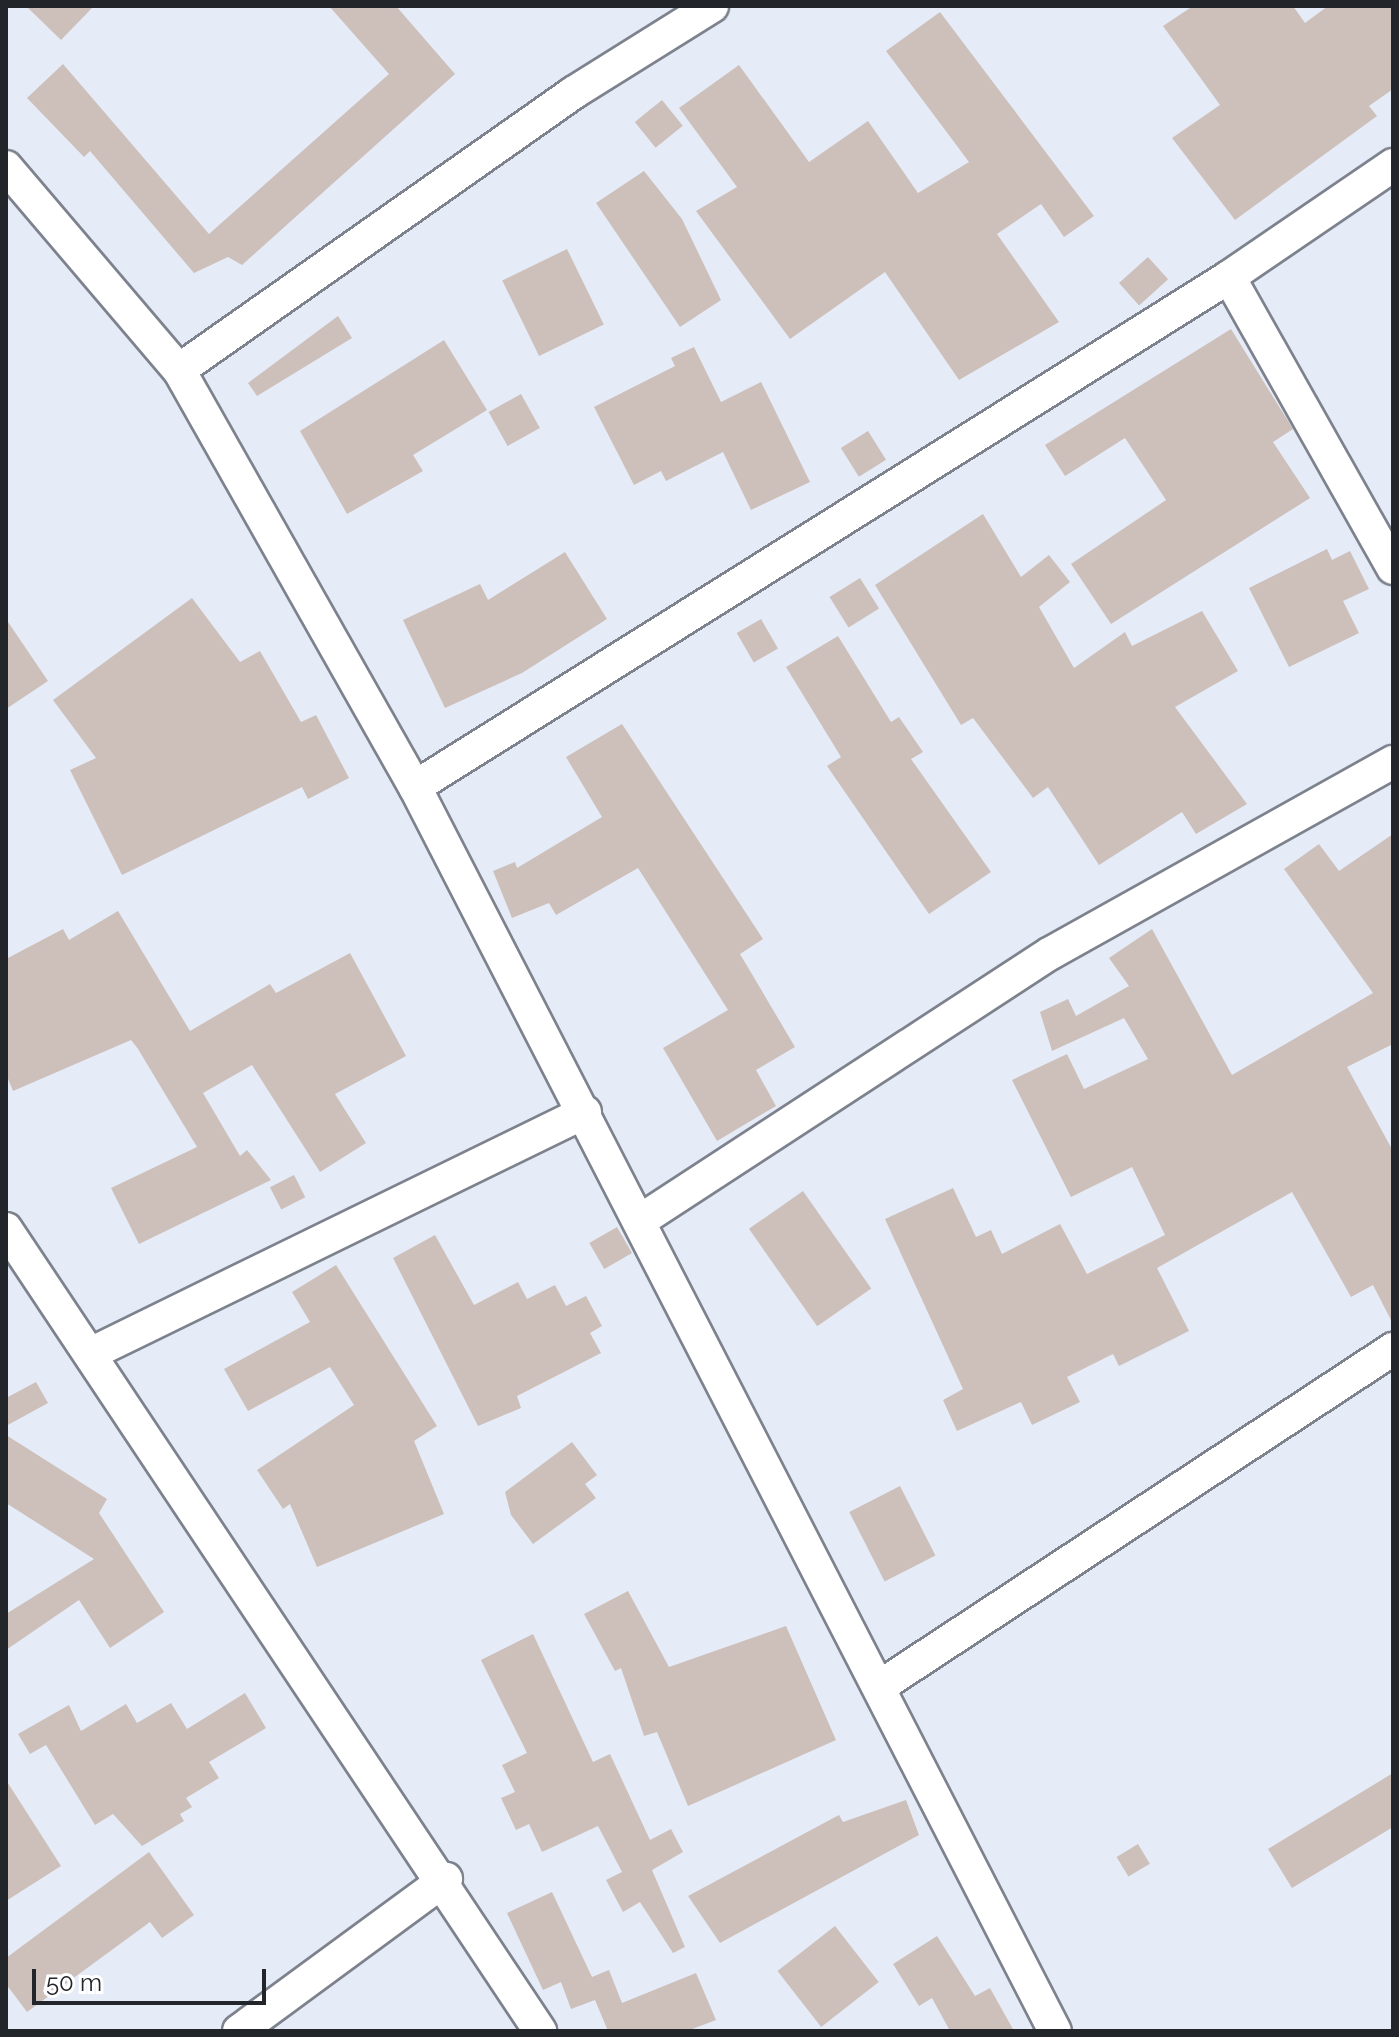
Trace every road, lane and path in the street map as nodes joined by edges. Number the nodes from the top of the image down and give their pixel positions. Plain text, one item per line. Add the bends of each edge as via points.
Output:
1 (712, 6) edge
2 (1393, 165) edge
3 (6, 167) edge
4 (1229, 277) junction
5 (179, 370) junction
6 (1393, 568) edge
7 (1393, 762) edge
8 (415, 787) junction
9 (585, 1112) junction
10 (641, 1220) junction
11 (6, 1229) edge
12 (1393, 1349) edge
13 (90, 1354) junction
14 (882, 1685) junction
15 (446, 1879) junction
16 (239, 2031) edge
17 (540, 2031) edge
18 (1055, 2031) edge

1 - 5 street via 573,93
2 - 4 street
3 - 5 street
4 - 6 street
4 - 8 street
5 - 8 street
7 - 10 street via 1051,953
8 - 9 street
9 - 10 street
9 - 13 street
10 - 14 street
11 - 13 street
12 - 14 street
13 - 15 street
14 - 18 street
15 - 16 street
15 - 17 street

